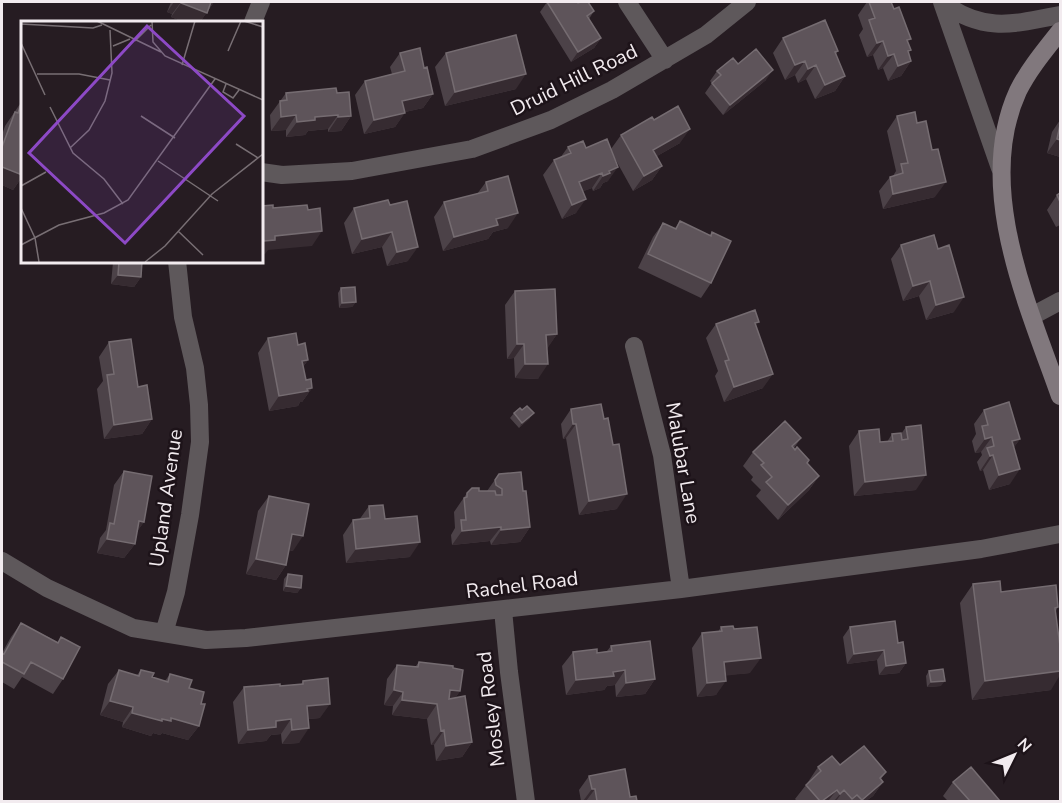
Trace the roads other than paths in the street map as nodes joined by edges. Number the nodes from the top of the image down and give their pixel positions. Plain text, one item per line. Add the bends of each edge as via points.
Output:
1 (261, 2) edge
2 (627, 2) edge
3 (747, 2) edge
4 (943, 2) edge
5 (1060, 15) edge
6 (253, 21) edge
7 (1060, 31) edge
8 (665, 60) junction
9 (1000, 168) junction
10 (262, 172) edge
11 (177, 262) edge
12 (1060, 302) edge
13 (1032, 316) junction
14 (634, 346) dead end
15 (1060, 396) edge
16 (1060, 534) edge
17 (2, 561) edge
18 (681, 589) junction
19 (503, 610) junction
20 (164, 633) junction
21 (526, 801) edge

1 - 6 street
2 - 8 street
3 - 8 street, Druid Hill Road via 706,35
4 - 5 street via 975,21 1001,24
4 - 9 street
7 - 9 main road via 1018,91
8 - 10 street, Druid Hill Road via 551,120 472,149 352,171 282,175
9 - 13 main road via 1009,240
11 - 20 street, Upland Avenue via 183,317 195,368 200,442 176,592
12 - 13 street
13 - 15 main road
14 - 18 street, Malubar Lane via 662,455
16 - 18 street, Rachel Road via 981,549
17 - 20 street, Rachel Road via 47,588 123,624
18 - 19 street, Rachel Road
19 - 20 street, Rachel Road via 246,638 206,640
19 - 21 street, Mosley Road

